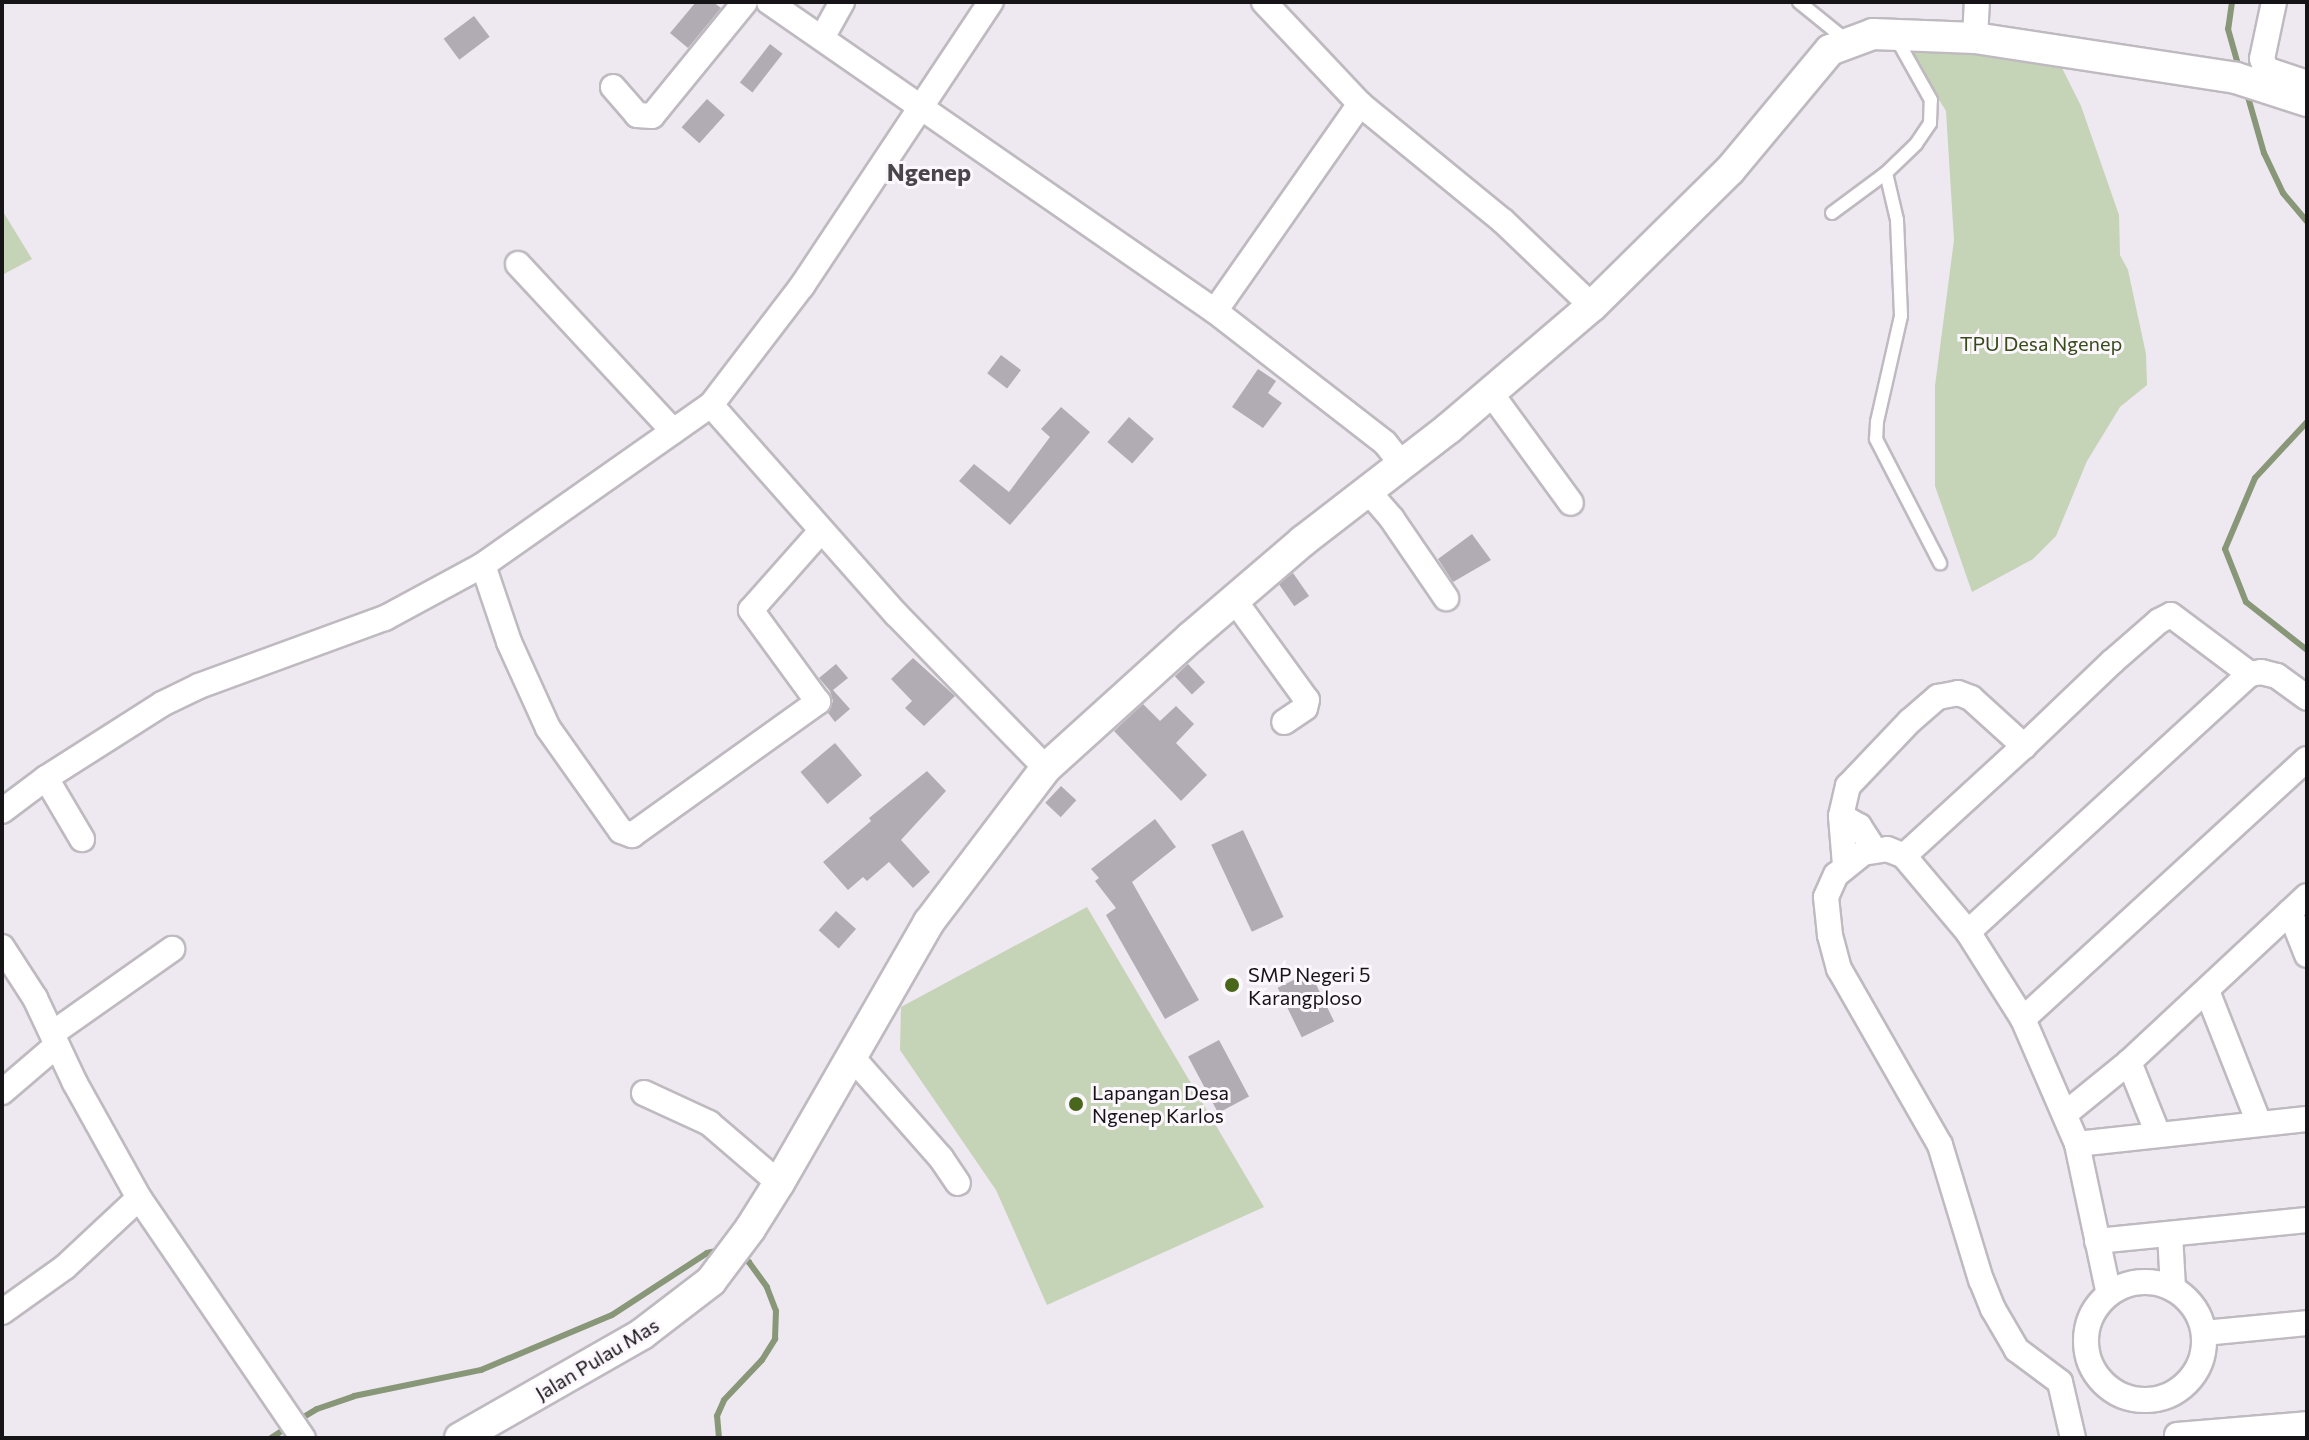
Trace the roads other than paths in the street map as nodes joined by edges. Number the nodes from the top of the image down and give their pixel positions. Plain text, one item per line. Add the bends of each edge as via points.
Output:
1 (745, 2) edge
2 (769, 2) edge
3 (842, 2) edge
4 (991, 2) edge
5 (1264, 2) edge
6 (1799, 2) edge
7 (1977, 2) edge
8 (2274, 2) edge
9 (1894, 33) junction
10 (822, 38) junction
11 (1975, 38) junction
12 (1848, 42) junction
13 (2257, 80) junction
14 (2307, 83) edge
15 (613, 87) dead end
16 (2307, 101) edge
17 (1360, 104) junction
18 (922, 105) junction
19 (1886, 173) junction
20 (1832, 213) dead end
21 (518, 264) dead end
22 (1592, 306) junction
23 (1215, 311) junction
24 (1490, 392) junction
25 (711, 405) junction
26 (673, 431) junction
27 (1401, 463) junction
28 (1367, 490) junction
29 (1571, 503) dead end
30 (821, 531) junction
31 (1940, 563) dead end
32 (483, 565) junction
33 (1446, 598) dead end
34 (1235, 601) junction
35 (2250, 674) junction
36 (2307, 698) edge
37 (1284, 722) dead end
38 (2024, 746) junction
39 (2307, 759) edge
40 (1046, 768) junction
41 (46, 778) junction
42 (2, 811) edge
43 (1841, 816) junction
44 (82, 839) dead end
45 (1874, 849) junction
46 (1904, 856) junction
47 (1845, 865) junction
48 (2299, 904) edge
49 (1968, 932) junction
50 (2, 947) edge
51 (172, 949) dead end
52 (2307, 955) edge
53 (2207, 991) junction
54 (2023, 1019) junction
55 (55, 1039) junction
56 (851, 1056) junction
57 (2129, 1062) junction
58 (2, 1092) edge
59 (644, 1093) dead end
60 (2065, 1114) junction
61 (2307, 1119) edge
62 (2259, 1123) junction
63 (2158, 1134) junction
64 (2077, 1144) junction
65 (779, 1183) junction
66 (958, 1183) dead end
67 (139, 1198) junction
68 (2307, 1220) edge
69 (2170, 1234) junction
70 (2097, 1241) junction
71 (2173, 1288) junction
72 (2109, 1294) junction
73 (2, 1312) edge
74 (2307, 1323) edge
75 (2204, 1333) junction
76 (2092, 1367) junction
77 (2060, 1382) junction
78 (2167, 1396) junction
79 (2307, 1424) edge
80 (2177, 1437) edge
81 (303, 1438) edge
82 (460, 1438) edge
83 (2073, 1438) edge

1 - 15 street via 652,116 637,115
2 - 10 street
3 - 10 street
4 - 18 street
5 - 17 street
6 - 12 lane
7 - 11 street
8 - 13 street
9 - 11 street
9 - 12 street
9 - 19 lane via 1932,108 1930,123 1916,144
10 - 18 street
11 - 13 street
12 - 22 street, Jalan Pulau Mas via 1819,60 1730,170
13 - 14 street
13 - 16 street
17 - 22 street via 1503,221
17 - 23 street
18 - 23 street
18 - 25 street via 802,286
19 - 20 lane
19 - 31 lane via 1897,220 1902,301 1876,439
21 - 26 street
22 - 24 street, Jalan Pulau Mas
23 - 27 street via 1385,443
24 - 27 street, Jalan Pulau Mas
24 - 29 street
25 - 26 street
25 - 30 street
26 - 32 street
27 - 28 street, Jalan Pulau Mas
28 - 33 street
28 - 34 street, Jalan Pulau Mas
30 - 32 street via 751,610 818,702 632,835 621,831 548,728 509,642
30 - 40 street
32 - 41 street via 385,618 183,693
34 - 37 street via 1307,700 1305,708
34 - 40 street, Jalan Pulau Mas
35 - 36 street via 2277,676
35 - 38 street via 2178,618 2167,616
35 - 49 street
38 - 43 street via 1971,698 1958,693 1938,697 1860,771 1848,786
38 - 46 street
39 - 54 street
40 - 56 street, Jalan Pulau Mas via 929,922
41 - 42 street
41 - 44 street
43 - 45 street via 1859,826
43 - 47 street
45 - 46 street
45 - 47 street
46 - 49 street
47 - 77 street via 1826,897 1839,969 1935,1134 1993,1309 2017,1350
48 - 52 street
48 - 53 street
49 - 54 street
50 - 55 street
51 - 55 street
53 - 57 street
53 - 62 street
54 - 60 street
55 - 58 street
55 - 67 street
56 - 65 street, Jalan Pulau Mas
56 - 66 street
57 - 60 street
57 - 63 street
59 - 65 street via 716,1128
60 - 64 street
61 - 62 street
62 - 63 street
63 - 64 street
64 - 70 street
65 - 82 street, Jalan Pulau Mas via 723,1265 689,1301 650,1329
67 - 73 street via 65,1267
67 - 81 street
68 - 69 street
69 - 70 street
69 - 71 street
70 - 72 street
71 - 72 street via 2140,1282
71 - 75 street via 2194,1307
72 - 76 street via 2087,1327
74 - 75 street
75 - 78 street via 2202,1359 2189,1382
76 - 77 street
76 - 78 street via 2123,1396
77 - 83 street
78 - 80 street
79 - 80 street

